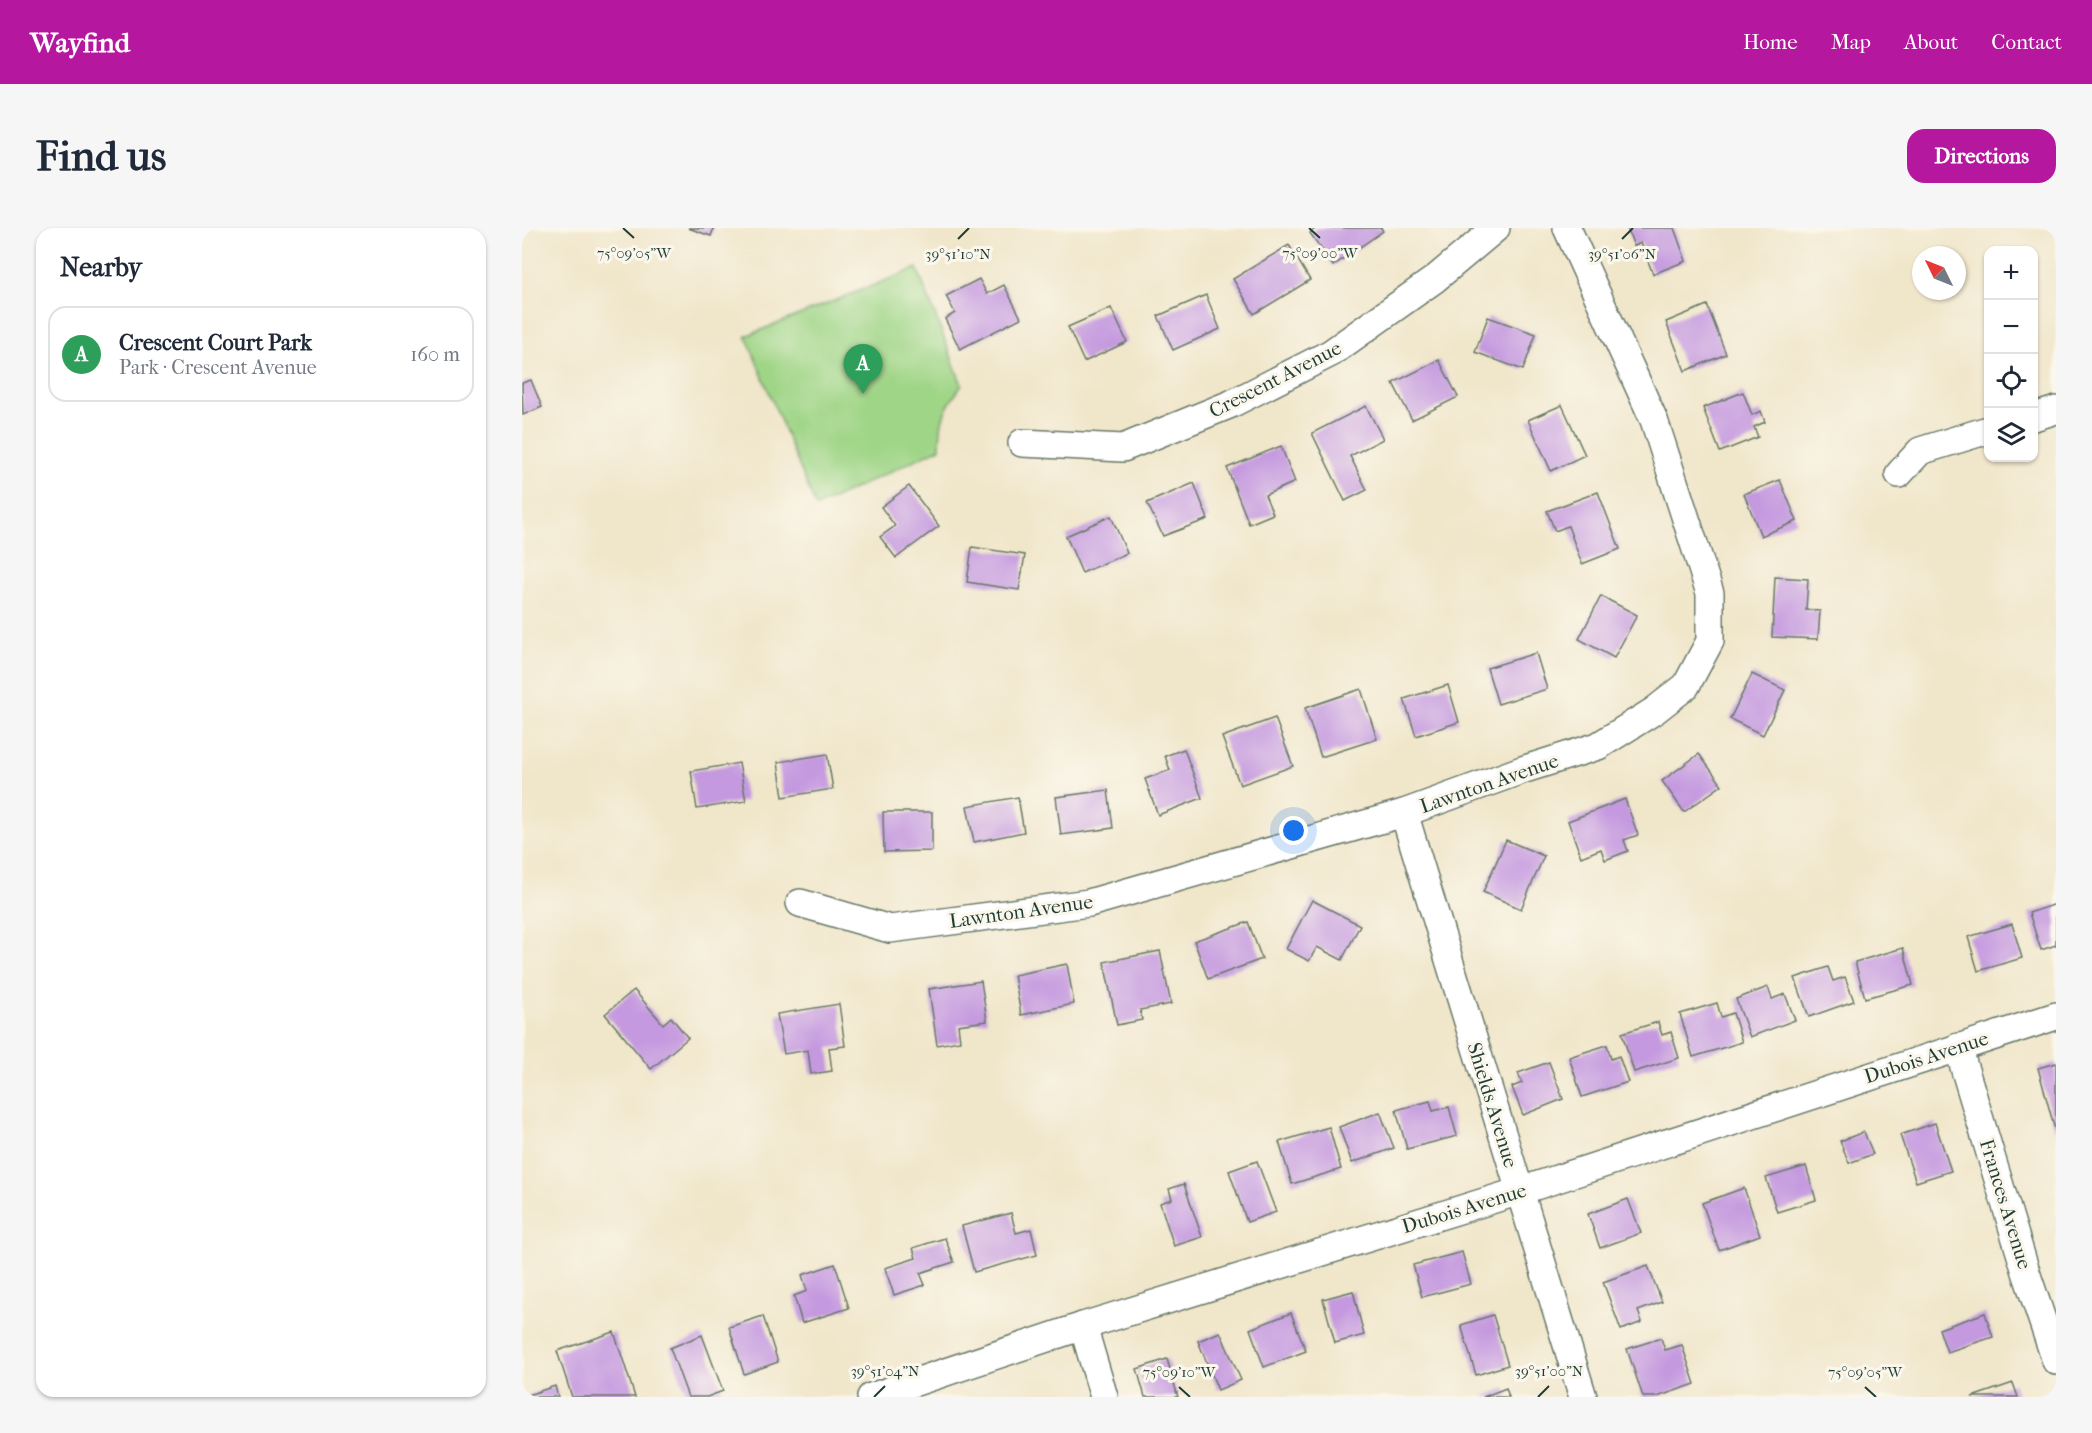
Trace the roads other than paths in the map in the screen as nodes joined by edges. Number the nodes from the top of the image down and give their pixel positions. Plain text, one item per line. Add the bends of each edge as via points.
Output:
1 (1496, 228) edge
2 (1567, 228) edge
3 (2056, 410) edge
4 (2038, 416) edge
5 (1984, 432) edge
6 (1022, 443) dead end
7 (1899, 474) dead end
8 (1404, 813) junction
9 (800, 903) dead end
10 (2056, 1016) edge
11 (1958, 1047) junction
12 (1520, 1191) junction
13 (1083, 1326) junction
14 (2056, 1361) edge
15 (871, 1397) edge
16 (1104, 1397) edge
17 (1583, 1397) edge

1 - 6 street, Crescent Avenue via 1435,279 1332,353 1231,404 1123,448
2 - 8 street, Lawnton Avenue via 1654,420 1710,593 1710,640 1686,686 1598,746
3 - 4 street
5 - 7 street via 1920,451
8 - 9 street, Lawnton Avenue via 1089,903 890,929
8 - 12 street, Shields Avenue
10 - 11 street, Dubois Avenue
11 - 12 street, Dubois Avenue
11 - 14 street, Frances Avenue
12 - 13 street, Dubois Avenue
12 - 17 street, Shields Avenue
13 - 15 street, Dubois Avenue
13 - 16 street

